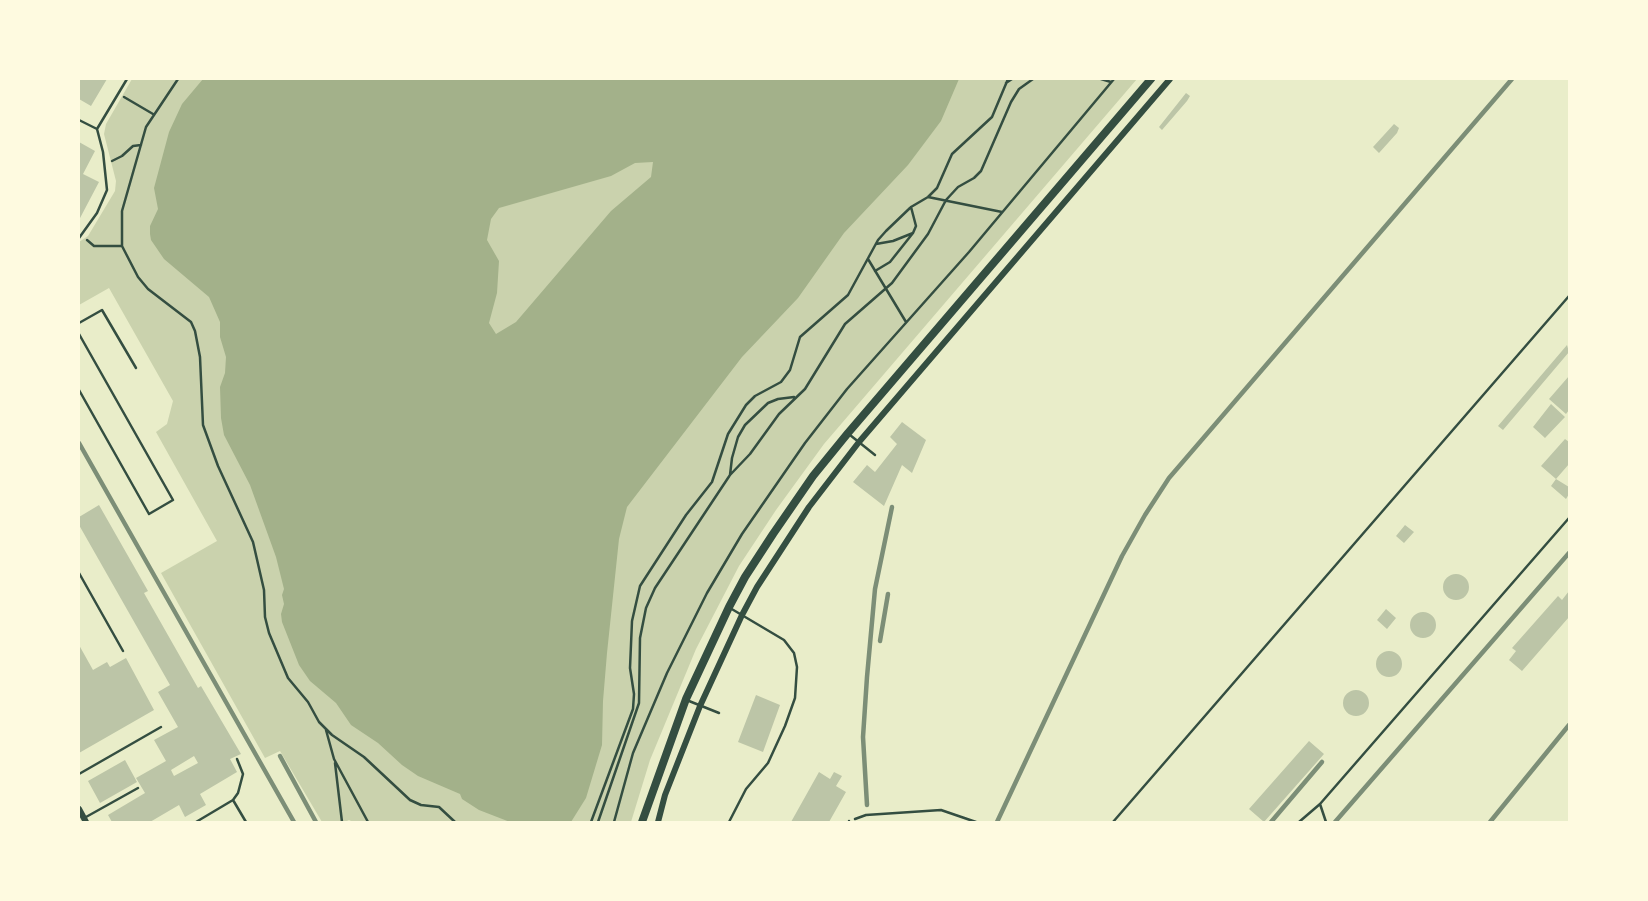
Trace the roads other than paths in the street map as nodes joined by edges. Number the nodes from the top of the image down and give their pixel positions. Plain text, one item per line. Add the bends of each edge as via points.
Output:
1 (127, 79) edge
2 (1150, 79) edge
3 (1170, 79) edge
4 (79, 120) edge
5 (97, 130) junction
6 (80, 237) edge
7 (79, 323) edge
8 (79, 334) edge
9 (136, 368) dead end
10 (79, 390) edge
11 (848, 433) junction
12 (859, 442) junction
13 (875, 455) dead end
14 (1569, 518) edge
15 (79, 573) edge
16 (729, 607) junction
17 (742, 615) junction
18 (123, 651) dead end
19 (686, 699) junction
20 (700, 706) junction
21 (719, 713) dead end
22 (161, 727) dead end
23 (237, 759) dead end
24 (79, 774) edge
25 (138, 788) dead end
26 (233, 800) junction
27 (1320, 804) junction
28 (79, 809) edge
29 (85, 820) edge
30 (196, 822) edge
31 (246, 822) edge
32 (642, 822) edge
33 (658, 822) edge
34 (729, 822) edge
35 (1299, 822) edge
36 (1325, 822) edge

1 - 5 lane
2 - 11 street
3 - 12 street
4 - 5 lane
5 - 6 lane via 107,190
7 - 9 lane via 102,310
8 - 10 lane via 173,500 149,514
11 - 12 lane
11 - 16 street via 773,534
12 - 13 lane
12 - 17 street via 783,545
14 - 27 lane
15 - 18 lane
16 - 17 lane
16 - 19 street
17 - 20 street
17 - 34 lane via 783,640 794,653 796,688 768,763 746,789
19 - 20 lane
19 - 32 street
20 - 21 lane
20 - 33 street
22 - 24 lane
23 - 26 lane via 243,774
25 - 29 lane
26 - 30 lane
26 - 31 lane
27 - 35 lane
27 - 36 lane
28 - 29 street

